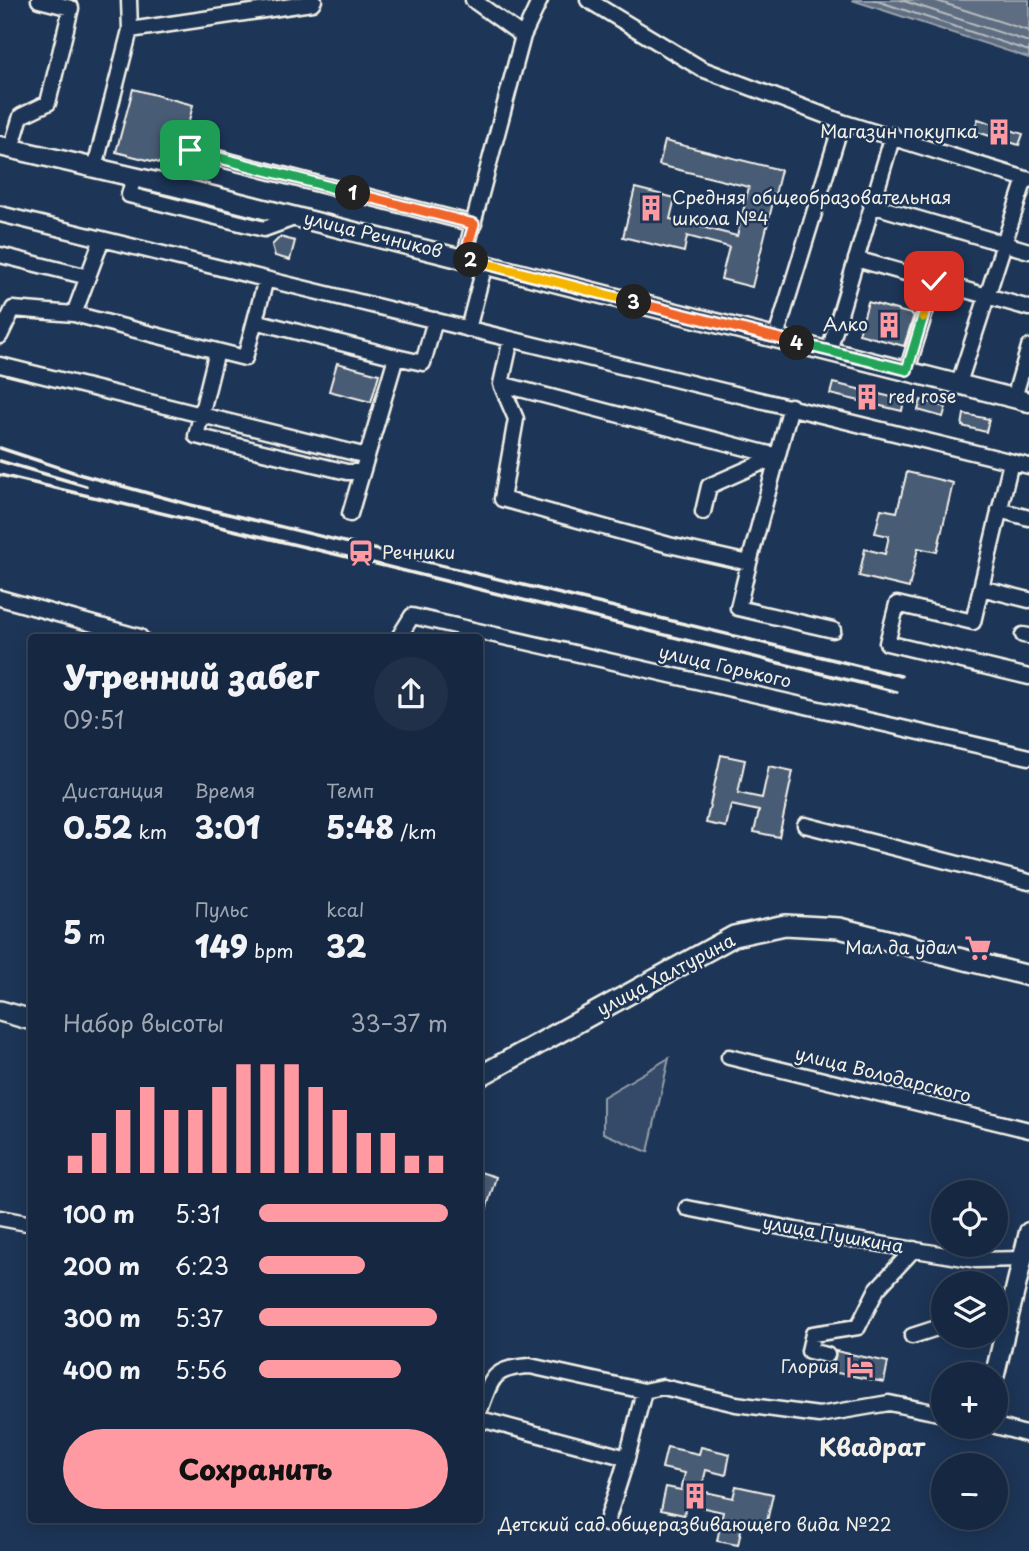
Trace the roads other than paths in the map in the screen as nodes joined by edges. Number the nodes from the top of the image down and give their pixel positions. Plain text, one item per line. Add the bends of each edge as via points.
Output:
1 (39, 0) edge
2 (128, 0) edge
3 (314, 0) edge
4 (473, 0) edge
5 (540, 0) edge
6 (588, 0) edge
7 (130, 30) junction
8 (523, 36) junction
9 (842, 122) junction
10 (893, 135) junction
11 (6, 148) edge
12 (95, 167) junction
13 (134, 177) junction
14 (1027, 180) edge
15 (173, 186) junction
16 (871, 205) junction
17 (0, 214) edge
18 (297, 216) junction
19 (474, 224) junction
20 (102, 239) junction
21 (1003, 243) junction
22 (1029, 251) edge
23 (0, 255) edge
24 (464, 258) junction
25 (856, 259) junction
26 (485, 264) junction
27 (88, 277) junction
28 (266, 279) junction
29 (934, 281) junction
30 (987, 296) junction
31 (1029, 309) edge
32 (6, 310) edge
33 (74, 314) junction
34 (435, 320) junction
35 (255, 321) junction
36 (468, 328) junction
37 (0, 336) edge
38 (776, 337) junction
39 (511, 339) junction
40 (1029, 347) edge
41 (217, 351) junction
42 (829, 351) junction
43 (396, 357) junction
44 (0, 365) edge
45 (907, 370) junction
46 (959, 383) junction
47 (501, 384) junction
48 (1021, 400) edge
49 (790, 406) junction
50 (201, 414) junction
51 (367, 456) junction
52 (777, 456) junction
53 (1011, 462) junction
54 (1029, 466) edge
55 (362, 472) junction
56 (999, 510) junction
57 (703, 512) dead end
58 (350, 514) dead end
59 (1029, 517) edge
60 (749, 563) junction
61 (981, 588) junction
62 (0, 598) edge
63 (1029, 600) edge
64 (832, 630) dead end
65 (129, 634) edge
66 (401, 634) edge
67 (1029, 677) edge
68 (1029, 757) edge
69 (806, 825) dead end
70 (1029, 882) edge
71 (1029, 976) edge
72 (0, 1010) edge
73 (28, 1019) edge
74 (729, 1057) dead end
75 (483, 1074) edge
76 (1029, 1130) edge
77 (687, 1208) dead end
78 (0, 1218) edge
79 (28, 1223) edge
80 (1029, 1232) edge
81 (914, 1250) junction
82 (1022, 1259) junction
83 (1008, 1301) edge
84 (931, 1329) edge
85 (912, 1335) dead end
86 (827, 1354) dead end
87 (644, 1391) junction
88 (483, 1402) edge
89 (931, 1411) edge
90 (483, 1420) edge
91 (1008, 1429) edge
92 (1029, 1435) edge
93 (627, 1458) junction
94 (606, 1524) dead end

1 - 11 street via 71,8 48,103 21,116
2 - 7 street
3 - 7 street
4 - 8 street
5 - 8 street
6 - 9 street via 702,69
7 - 12 street
8 - 19 street
9 - 10 street
9 - 38 street
10 - 14 street
10 - 16 street
11 - 12 street, улица Речников
12 - 13 street, улица Речников
13 - 15 street, улица Речников
13 - 18 street via 129,195 264,229
14 - 21 street
15 - 18 street, улица Речников
15 - 19 street via 190,150
16 - 21 street
16 - 25 street
17 - 20 street
18 - 24 street, улица Речников
19 - 24 street
20 - 27 street
20 - 28 street
21 - 22 street
21 - 30 street
23 - 27 street
24 - 26 street, улица Речников
25 - 29 street
25 - 42 street
26 - 36 street
26 - 38 street, улица Речников
27 - 33 street
28 - 34 street
28 - 35 street
29 - 30 street
29 - 45 street
30 - 31 street
30 - 46 street
32 - 33 street
32 - 37 street
33 - 41 street
34 - 36 street
34 - 43 street via 423,363
35 - 41 street via 245,359
35 - 43 street
36 - 39 street
38 - 42 street, улица Речников
39 - 47 street
39 - 49 street
40 - 48 street
41 - 50 street
42 - 45 street, улица Речников
43 - 51 street
44 - 50 street
45 - 46 street, улица Речников
46 - 48 street, улица Речников
47 - 52 street
47 - 60 street via 516,419 502,499
49 - 52 street
49 - 53 street
50 - 51 street
50 - 55 street via 195,436
51 - 55 street
52 - 57 street via 709,486
52 - 60 street
53 - 54 street
53 - 56 street
55 - 58 street
56 - 59 street
56 - 61 street
60 - 64 street via 738,608
61 - 63 street
61 - 67 street via 973,622 897,604 887,643
62 - 65 street
66 - 68 street, улица Горького via 412,616
69 - 70 street
71 - 75 main road, улица Халтурина via 839,928 785,925 734,936
72 - 73 main road
74 - 76 street, улица Володарского
77 - 81 street, улица Пушкина
78 - 79 street
80 - 82 street
81 - 82 street, улица Пушкина via 976,1260
81 - 86 street via 877,1289 858,1327 813,1334 809,1351
82 - 83 street
84 - 85 street
87 - 88 street via 530,1366 510,1367 493,1377
87 - 89 street via 663,1387 736,1404 819,1415 889,1402
87 - 93 street
90 - 93 street
91 - 92 street
93 - 94 street

